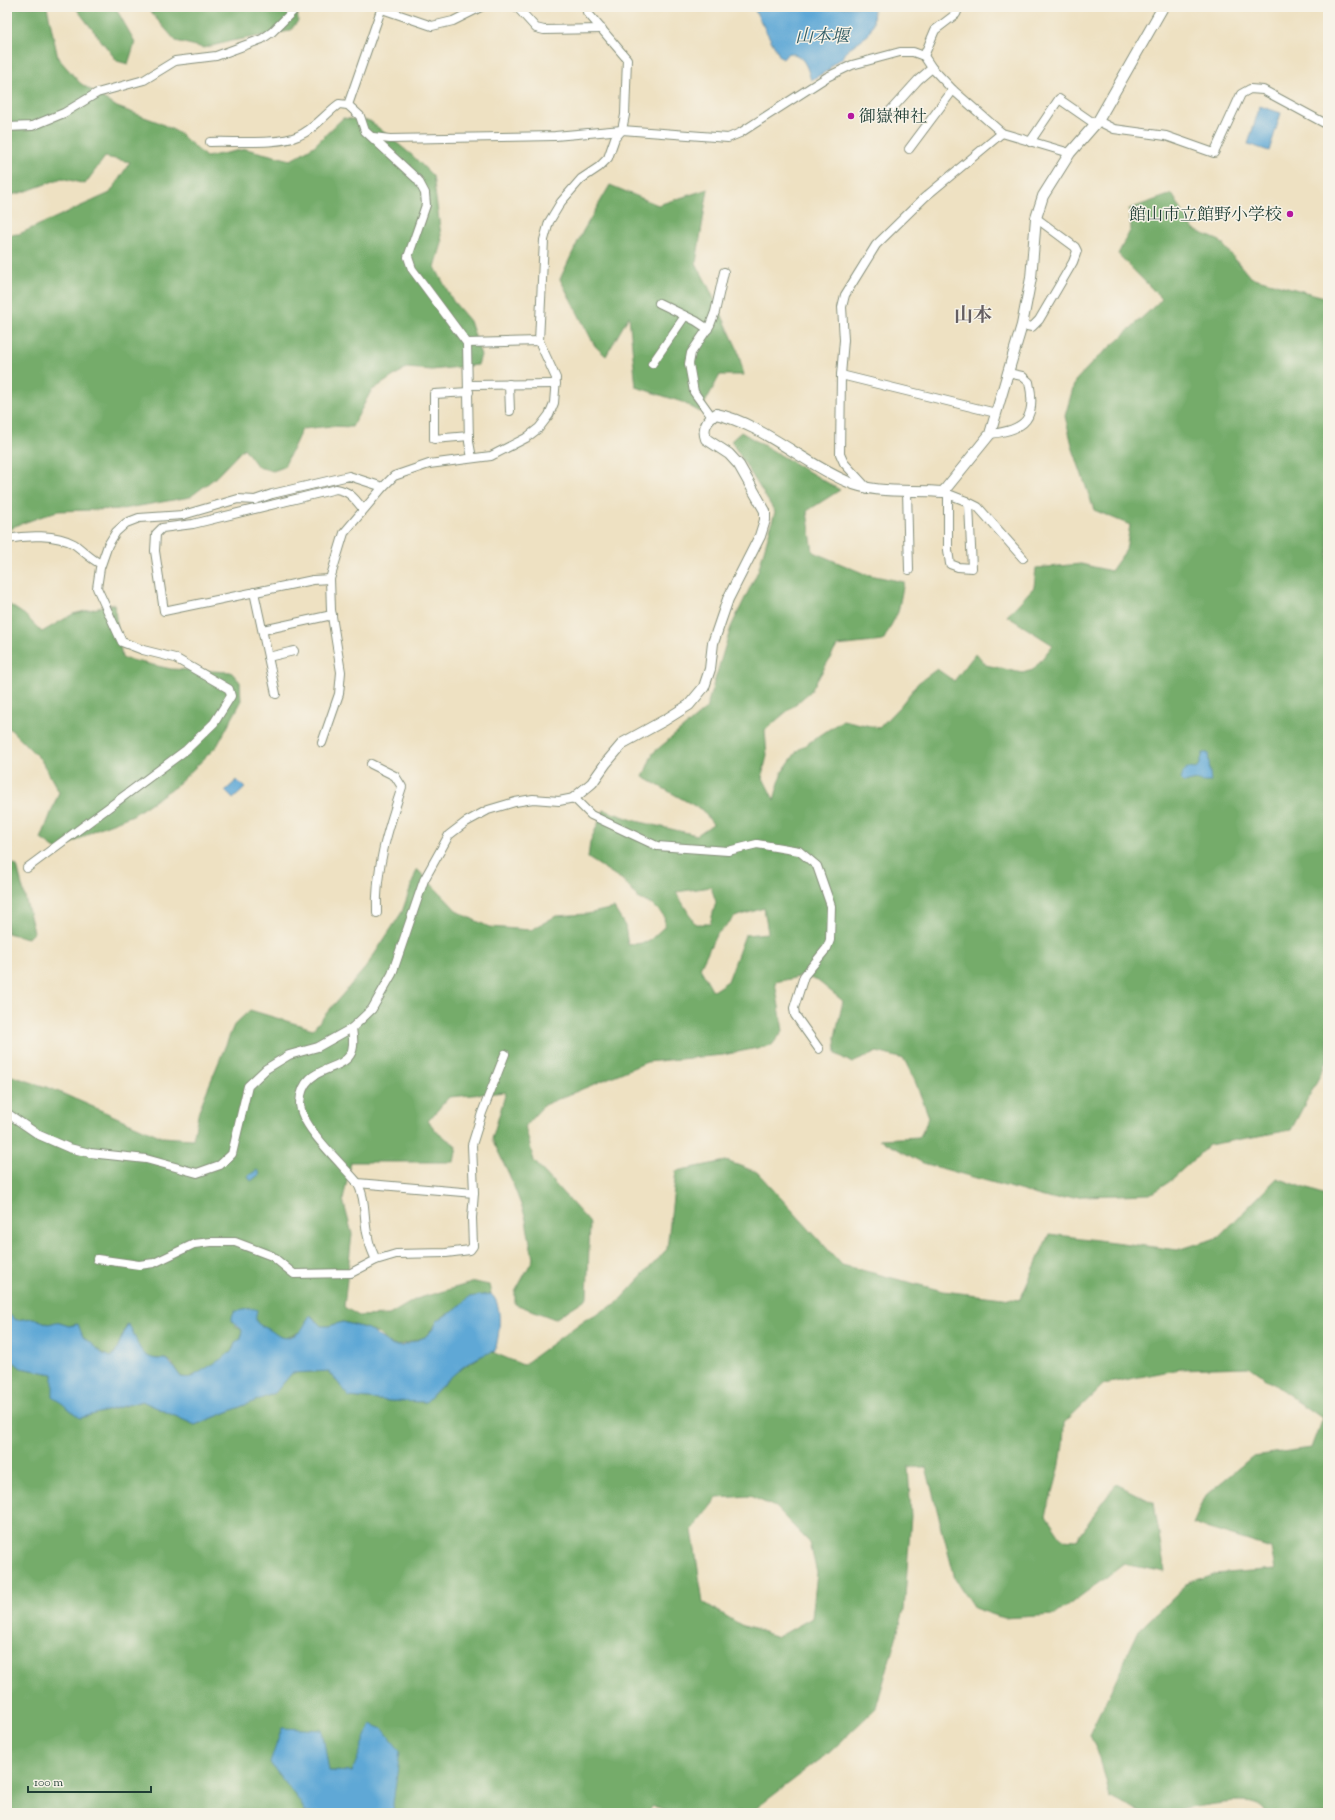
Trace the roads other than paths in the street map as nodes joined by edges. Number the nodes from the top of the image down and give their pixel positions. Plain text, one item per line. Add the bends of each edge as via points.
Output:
1 (297, 7) edge
2 (481, 7) edge
3 (517, 7) edge
4 (586, 7) edge
5 (959, 7) edge
6 (1163, 7) edge
7 (382, 8) edge
8 (602, 29) junction
9 (924, 56) junction
10 (932, 68) junction
11 (953, 90) junction
12 (348, 105) junction
13 (890, 111) dead end
14 (1097, 123) junction
15 (1328, 125) edge
16 (7, 127) edge
17 (622, 130) junction
18 (1002, 133) junction
19 (373, 137) junction
20 (210, 142) dead end
21 (1030, 142) junction
22 (909, 149) dead end
23 (1070, 153) junction
24 (1036, 218) junction
25 (724, 272) dead end
26 (659, 302) dead end
27 (685, 316) junction
28 (1022, 325) junction
29 (708, 329) junction
30 (539, 340) junction
31 (467, 342) junction
32 (652, 364) dead end
33 (1008, 373) junction
34 (841, 375) junction
35 (509, 384) junction
36 (556, 384) junction
37 (469, 389) junction
38 (510, 411) dead end
39 (996, 413) junction
40 (712, 417) junction
41 (990, 434) junction
42 (469, 436) junction
43 (472, 458) junction
44 (383, 487) junction
45 (869, 489) junction
46 (907, 490) junction
47 (945, 493) junction
48 (966, 501) junction
49 (363, 509) junction
50 (7, 539) edge
51 (1023, 558) dead end
52 (101, 564) junction
53 (909, 570) dead end
54 (330, 579) junction
55 (254, 592) junction
56 (332, 615) junction
57 (263, 630) junction
58 (294, 651) dead end
59 (268, 657) junction
60 (276, 694) dead end
61 (322, 743) dead end
62 (371, 764) dead end
63 (574, 798) junction
64 (27, 868) dead end
65 (377, 913) dead end
66 (352, 1028) junction
67 (819, 1049) dead end
68 (505, 1054) dead end
69 (7, 1113) edge
70 (357, 1183) junction
71 (474, 1193) junction
72 (97, 1259) dead end
73 (376, 1260) junction

1 - 16 street via 262,39 216,56 175,61 144,80 97,93 64,113 32,126
2 - 7 street via 453,21 432,26
3 - 8 street via 536,28
4 - 8 street via 587,12
5 - 9 street via 956,14 935,30
6 - 14 street
7 - 12 street
8 - 17 street via 627,59
9 - 10 street
9 - 17 street via 913,52 900,52 852,65 827,77 740,133 728,138
10 - 11 street
10 - 13 street
11 - 18 street
11 - 22 street
12 - 19 street via 360,116 365,131
12 - 20 street via 339,104 313,128 298,137 282,140
14 - 15 street via 1114,129 1166,136 1214,153 1241,94 1250,89 1263,90
14 - 21 street via 1059,99
14 - 23 street
17 - 19 street via 505,138
17 - 30 street via 615,138 608,158 570,190 549,222 544,240
18 - 21 street
18 - 34 street via 925,197 876,245 845,295 842,307 844,340
19 - 31 street via 418,180 425,193 426,205 408,257 412,269
21 - 23 street
23 - 24 street via 1043,196
24 - 28 street via 1031,278
24 - 28 street via 1078,251 1039,320 1032,327
25 - 29 street via 715,312
26 - 27 street
27 - 29 street
27 - 32 street
28 - 33 street
29 - 40 street via 691,353 689,364 694,392
30 - 31 street
30 - 36 street via 556,378
31 - 37 street
33 - 39 street
33 - 41 street via 1022,376 1029,382 1032,408 1028,421 1008,432
34 - 39 street
34 - 45 street via 840,454 844,463
35 - 36 street
35 - 37 street
35 - 38 street
36 - 43 street via 554,403 539,428 526,438 491,456
37 - 42 street
37 - 42 street via 434,394 434,440
39 - 41 street
40 - 45 street via 716,414 728,417 847,482
40 - 63 street via 703,431 706,439 729,454 739,465 765,511 760,536 728,599 713,643 710,669 704,687 689,705 623,743 592,783
41 - 47 street
42 - 43 street
43 - 44 street via 411,469 394,476
44 - 49 street
44 - 52 street via 349,476 255,500 238,499 183,514 139,518 116,532
45 - 46 street
46 - 47 street
46 - 53 street
47 - 48 street
47 - 48 street via 950,564 972,568 969,505
48 - 51 street via 978,507
49 - 54 street via 344,533
49 - 55 street via 345,490 336,489 194,524 162,528 156,534 155,551 164,611
50 - 52 street via 28,535 72,543 89,558
52 - 64 street via 97,588 122,642 175,658 228,689 231,696 214,723 186,750
54 - 55 street
54 - 56 street
55 - 57 street
56 - 57 street
56 - 61 street via 341,672 339,694
57 - 59 street
58 - 59 street
59 - 60 street
62 - 65 street via 395,776 402,787 383,846 376,890
63 - 66 street via 559,801 533,799 508,804 488,810 466,822 450,835 424,880 392,974 372,1009
63 - 67 street via 591,815 657,846 728,851 757,844 799,851 817,866 831,906 830,940 827,948 804,976 794,1008 795,1015
66 - 69 street via 318,1047 288,1055 248,1086 232,1154 220,1166 197,1173 146,1159 69,1148 39,1134
66 - 70 street via 353,1045 350,1055 312,1077 306,1084 300,1103 306,1118 328,1152
68 - 71 street via 472,1145
70 - 71 street
70 - 73 street via 363,1198 368,1237
71 - 73 street via 473,1246 470,1250 407,1253
72 - 73 street via 139,1265 154,1263 194,1244 235,1242 272,1256 294,1274 351,1273

